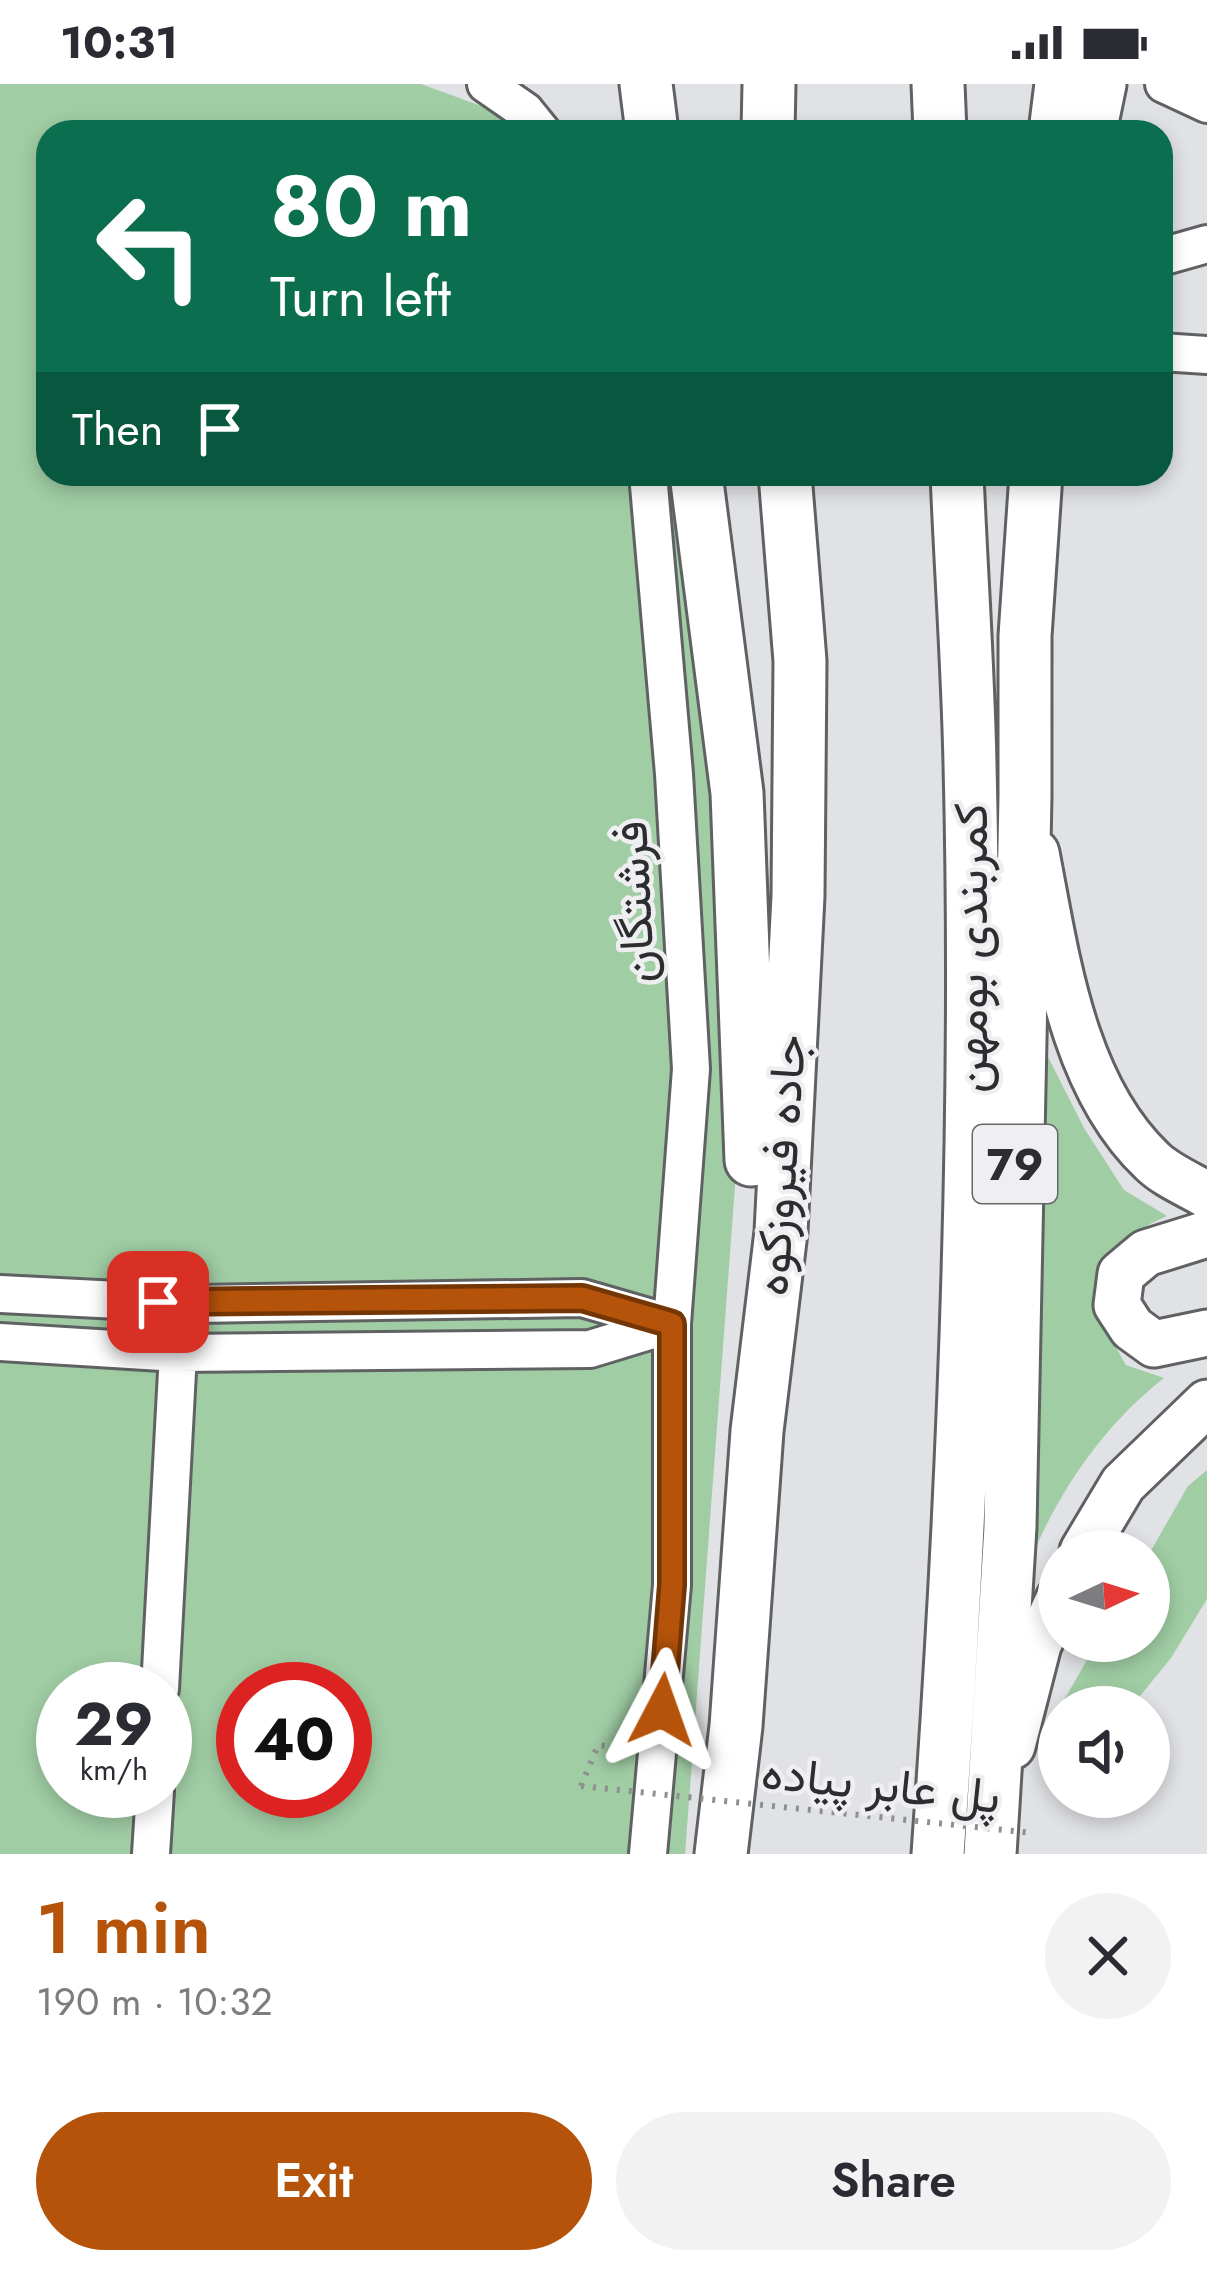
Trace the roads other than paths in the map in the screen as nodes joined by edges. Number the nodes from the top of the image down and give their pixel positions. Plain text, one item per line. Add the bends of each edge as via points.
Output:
1 (485, 84) edge
2 (646, 84) edge
3 (770, 84) edge
4 (938, 84) edge
5 (1061, 84) edge
6 (1100, 84) edge
7 (1165, 84) edge
8 (1207, 104) edge
9 (532, 120) edge
10 (650, 120) edge
11 (768, 120) edge
12 (940, 120) edge
13 (1056, 120) edge
14 (1092, 120) edge
15 (1207, 244) edge
16 (1173, 251) edge
17 (1173, 353) edge
18 (1207, 355) edge
19 (649, 486) edge
20 (698, 486) edge
21 (786, 486) edge
22 (958, 486) edge
23 (1035, 486) edge
24 (1025, 796) junction
25 (1207, 1195) edge
26 (1207, 1234) edge
27 (0, 1294) edge
28 (672, 1324) junction
29 (1207, 1333) edge
30 (0, 1342) edge
31 (178, 1353) junction
32 (1207, 1403) edge
33 (757, 1430) junction
34 (1096, 1530) edge
35 (1038, 1645) edge
36 (161, 1662) edge
37 (153, 1818) edge
38 (1004, 1843) edge
39 (151, 1854) edge
40 (648, 1854) edge
41 (721, 1854) edge
42 (938, 1854) edge

1 - 9 street
2 - 10 highway
3 - 11 highway
4 - 12 highway
5 - 13 highway
6 - 14 highway
7 - 8 street
15 - 16 street
17 - 18 street
19 - 28 street, فرشتگان via 691,1069
20 - 33 highway via 737,793
21 - 33 highway, جاده فیروزکوه via 800,661 798,896 781,1232
22 - 42 highway, کمربندی بومهن via 970,765 970,1184 956,1605
23 - 24 highway, 79
24 - 25 main road via 1082,1048 1113,1113 1153,1163
24 - 38 highway, 79
26 - 29 main road via 1145,1253 1121,1274 1117,1305 1154,1344
27 - 28 street via 197,1304 582,1298
28 - 31 street via 590,1349
28 - 40 street, فرشتگان via 672,1585
30 - 31 street
31 - 36 street
32 - 34 main road via 1124,1484
33 - 41 highway, جاده فیروزکوه
35 - 38 main road via 1015,1727
37 - 39 street

